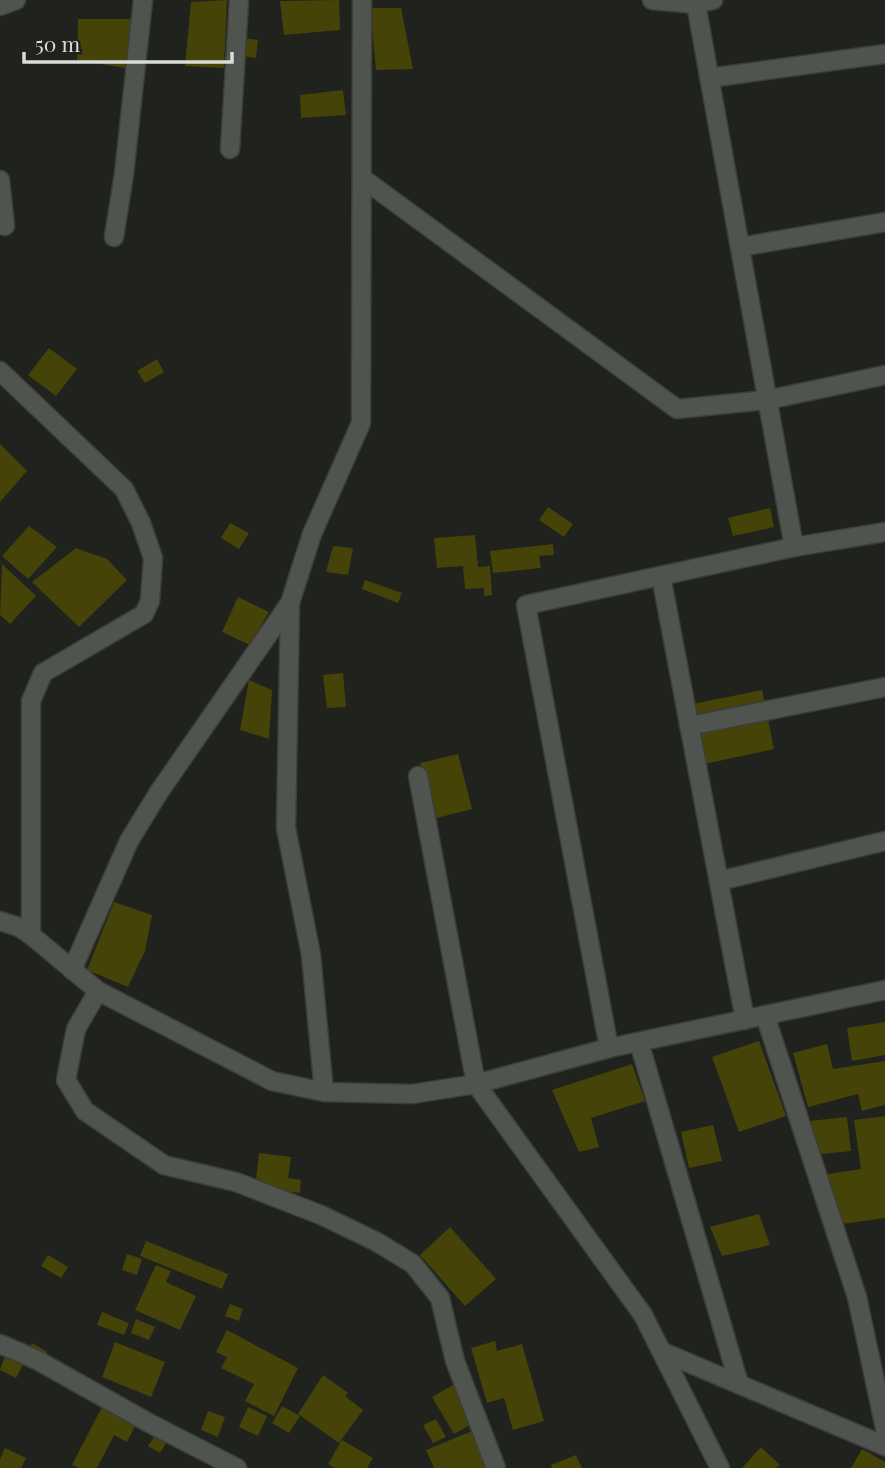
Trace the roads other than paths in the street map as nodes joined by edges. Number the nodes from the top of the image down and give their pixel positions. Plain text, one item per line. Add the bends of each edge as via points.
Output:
1 (16, 0) edge
2 (143, 0) edge
3 (239, 0) edge
4 (362, 0) edge
5 (652, 0) edge
6 (704, 2) edge
7 (0, 6) edge
8 (885, 54) edge
9 (709, 78) junction
10 (230, 149) dead end
11 (362, 178) junction
12 (0, 180) edge
13 (885, 222) edge
14 (5, 226) dead end
15 (114, 236) dead end
16 (740, 247) junction
17 (885, 375) edge
18 (3, 381) edge
19 (767, 400) junction
20 (885, 532) edge
21 (794, 547) junction
22 (661, 576) junction
23 (290, 603) junction
24 (885, 687) edge
25 (689, 726) junction
26 (418, 776) dead end
27 (885, 841) edge
28 (719, 881) junction
29 (0, 921) edge
30 (31, 935) junction
31 (72, 970) junction
32 (885, 990) edge
33 (98, 991) junction
34 (765, 1015) junction
35 (745, 1020) junction
36 (639, 1042) junction
37 (609, 1048) junction
38 (475, 1083) junction
39 (324, 1091) junction
40 (0, 1344) edge
41 (664, 1353) junction
42 (739, 1384) junction
43 (885, 1428) edge
44 (885, 1446) edge
45 (237, 1468) edge
46 (496, 1468) edge
47 (720, 1468) edge

1 - 7 street
2 - 15 street
3 - 10 street
4 - 11 street
5 - 6 street
6 - 9 street
8 - 9 street
9 - 16 street
11 - 19 street via 677,409
11 - 23 street via 361,423 312,534
12 - 14 street
13 - 16 street
16 - 19 street
17 - 19 street
18 - 30 street via 124,489 153,558 150,601 144,614 43,673 30,701
19 - 21 street
20 - 21 street
21 - 22 street
22 - 25 street
22 - 37 street via 526,606
23 - 31 street via 128,841
23 - 39 street via 286,828 311,955
24 - 25 street
25 - 28 street
26 - 38 street
27 - 28 street
28 - 35 street
29 - 30 street
30 - 31 street
31 - 33 street
32 - 34 street
33 - 39 street via 272,1081
33 - 46 street via 76,1029 66,1080 85,1111 164,1166 236,1182 321,1215 413,1264 440,1298 455,1361
34 - 35 street
34 - 43 street via 857,1297
35 - 36 street
36 - 37 street
36 - 42 street
37 - 38 street
38 - 39 street via 411,1094
38 - 41 street via 643,1315
40 - 45 street
41 - 42 street
41 - 47 street
42 - 44 street

